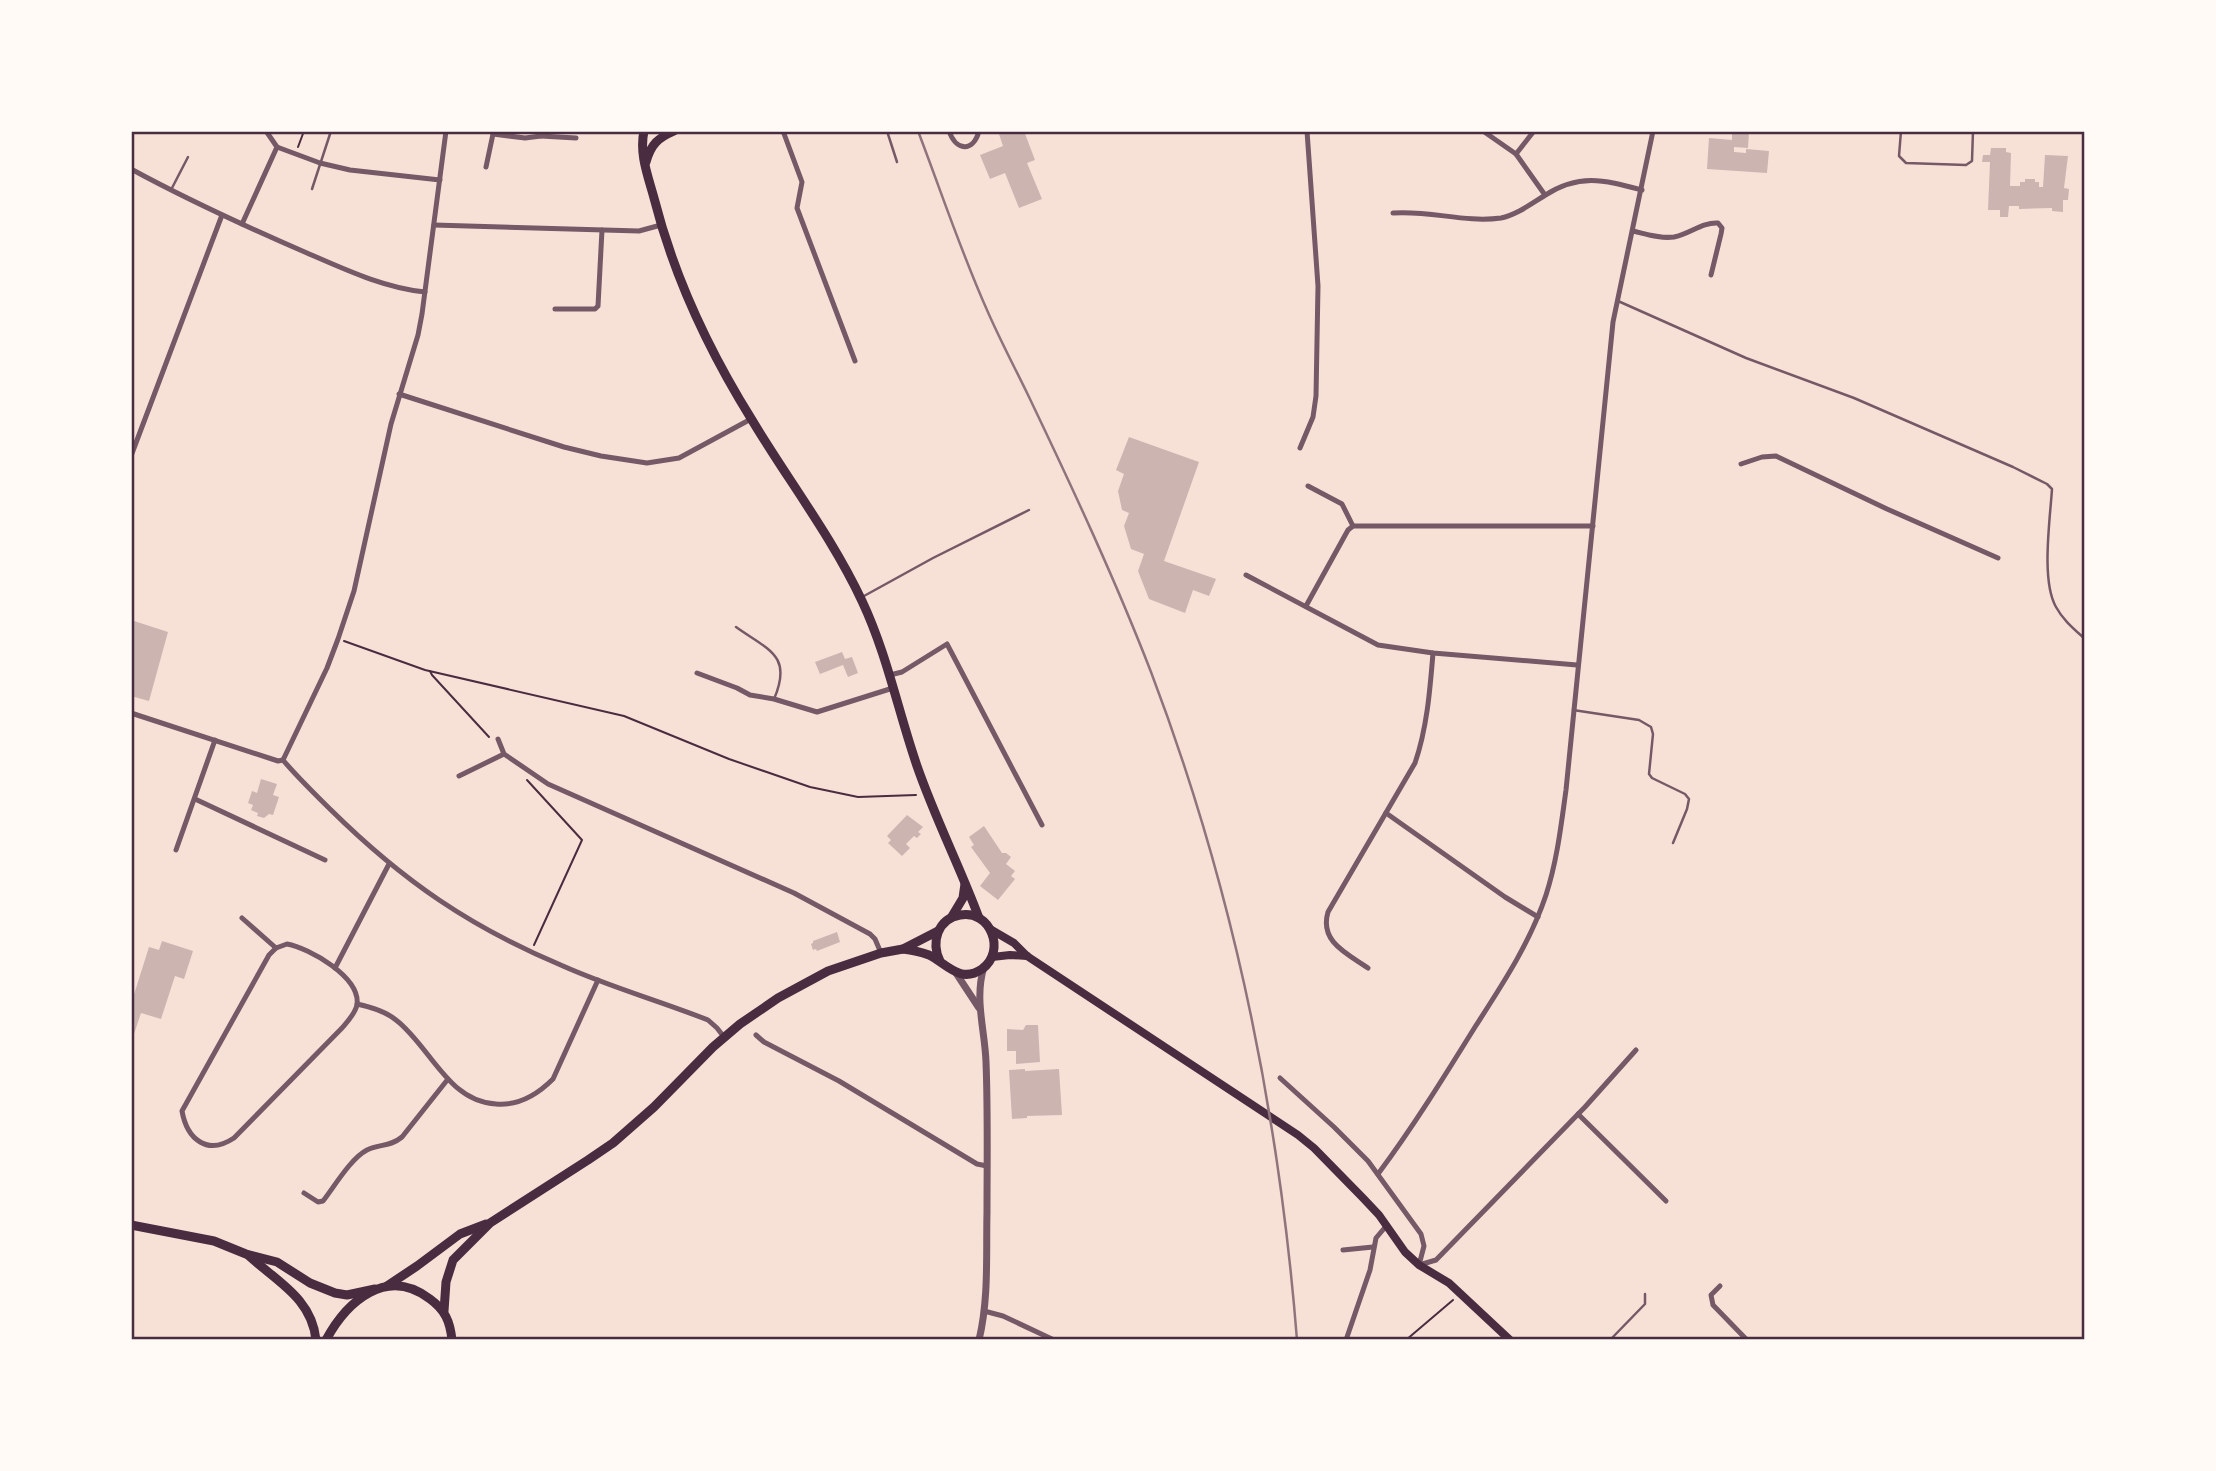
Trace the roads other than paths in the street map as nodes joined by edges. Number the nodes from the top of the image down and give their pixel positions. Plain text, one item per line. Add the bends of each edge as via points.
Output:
1 (266, 131) edge
2 (331, 131) edge
3 (446, 131) edge
4 (644, 131) edge
5 (674, 131) edge
6 (783, 131) edge
7 (887, 131) edge
8 (949, 131) edge
9 (979, 131) edge
10 (1307, 131) edge
11 (1483, 131) edge
12 (1534, 131) edge
13 (1653, 131) edge
14 (1901, 131) edge
15 (1973, 131) edge
16 (493, 133) edge
17 (541, 134) edge
18 (576, 138) dead end
19 (277, 147) junction
20 (1516, 154) junction
21 (188, 156) dead end
22 (897, 162) dead end
23 (320, 163) junction
24 (645, 163) junction
25 (486, 167) dead end
26 (131, 169) edge
27 (440, 180) junction
28 (312, 189) dead end
29 (172, 190) junction
30 (1642, 190) junction
31 (1545, 195) junction
32 (1393, 213) dead end
33 (222, 215) junction
34 (242, 224) junction
35 (434, 225) junction
36 (661, 226) junction
37 (602, 230) junction
38 (1633, 231) junction
39 (1711, 275) dead end
40 (425, 292) junction
41 (1618, 301) junction
42 (555, 309) dead end
43 (855, 361) dead end
44 (399, 394) junction
45 (751, 419) junction
46 (1300, 448) dead end
47 (131, 456) edge
48 (1741, 464) dead end
49 (1308, 486) dead end
50 (1029, 510) dead end
51 (1353, 526) junction
52 (1593, 526) junction
53 (1998, 558) dead end
54 (1246, 575) dead end
55 (861, 598) junction
56 (1306, 606) junction
57 (736, 627) dead end
58 (2085, 639) edge
59 (1433, 653) junction
60 (1577, 665) junction
61 (697, 673) dead end
62 (890, 675) junction
63 (893, 688) junction
64 (774, 699) junction
65 (1573, 710) junction
66 (131, 713) edge
67 (215, 740) junction
68 (498, 741) road end
69 (504, 754) junction
70 (283, 760) junction
71 (459, 776) dead end
72 (195, 799) junction
73 (1386, 813) junction
74 (1042, 825) dead end
75 (1673, 843) dead end
76 (176, 849) dead end
77 (325, 860) dead end
78 (389, 864) junction
79 (965, 882) junction
80 (1538, 917) junction
81 (242, 918) dead end
82 (951, 918) junction
83 (979, 918) junction
84 (990, 929) junction
85 (938, 931) junction
86 (276, 948) junction
87 (903, 949) junction
88 (881, 953) junction
89 (1027, 956) junction
90 (992, 957) junction
91 (940, 961) junction
92 (984, 967) junction
93 (335, 968) junction
94 (1368, 968) dead end
95 (956, 973) junction
96 (598, 980) junction
97 (357, 1004) junction
98 (979, 1008) junction
99 (757, 1035) dead end
100 (724, 1037) junction
101 (1636, 1050) dead end
102 (1280, 1078) dead end
103 (448, 1079) junction
104 (1578, 1114) junction
105 (986, 1166) junction
106 (1378, 1174) junction
107 (304, 1193) dead end
108 (1666, 1201) dead end
109 (489, 1223) junction
110 (131, 1225) edge
111 (1387, 1225) junction
112 (1373, 1247) junction
113 (1343, 1250) dead end
114 (246, 1254) junction
115 (1419, 1265) junction
116 (387, 1286) junction
117 (1720, 1286) dead end
118 (374, 1289) junction
119 (1645, 1294) dead end
120 (444, 1311) junction
121 (984, 1311) junction
122 (450, 1326) junction
123 (317, 1340) edge
124 (326, 1340) edge
125 (452, 1340) edge
126 (459, 1340) edge
127 (979, 1340) edge
128 (1054, 1340) edge
129 (1346, 1340) edge
130 (1510, 1340) edge
131 (1610, 1340) edge
132 (1747, 1340) edge

1 - 19 street
2 - 23 lane
3 - 27 street
4 - 24 main road via 641,150
5 - 24 main road via 656,140
6 - 43 street via 802,182 797,208
7 - 22 lane
8 - 9 street via 961,148 975,141
10 - 46 street via 1318,286 1316,396
11 - 20 street
12 - 20 street
13 - 30 street
14 - 15 lane via 1899,156 1906,163 1966,165 1972,161
16 - 17 street via 525,138
16 - 25 street
17 - 18 street
19 - 23 street
19 - 34 street
20 - 31 street
21 - 29 lane
23 - 27 street
23 - 28 lane
24 - 36 main road
26 - 29 street
27 - 35 street
29 - 33 street
30 - 31 street via 1587,180
30 - 38 street
31 - 32 street via 1504,217 1475,220 1423,212
33 - 34 street
33 - 47 street
34 - 40 street via 366,277
35 - 37 street
35 - 40 street
36 - 37 street via 639,231
36 - 45 main road via 710,346
37 - 42 street via 598,306
38 - 39 street via 1676,237 1718,223 1722,228
38 - 41 street
40 - 44 street via 418,335
41 - 52 street
41 - 58 lane via 1746,358 1854,398 2047,485 2052,489 2048,585 2054,606
44 - 45 street via 564,447 647,463 679,458
44 - 70 street via 354,591 338,639
45 - 55 main road
48 - 53 street via 1776,456
49 - 51 street via 1342,504
50 - 55 lane
51 - 52 street
51 - 56 street
52 - 60 street
54 - 56 street
55 - 62 main road
56 - 59 street via 1378,645
57 - 64 lane via 771,650 781,665
59 - 60 street
59 - 73 street via 1423,740
60 - 65 street
61 - 64 street via 750,695
62 - 63 main road
62 - 74 street via 947,644
63 - 64 street via 817,712
63 - 79 main road via 928,795
65 - 75 lane via 1639,720 1651,727 1649,774 1689,799
65 - 80 street via 1557,855
66 - 67 street
67 - 70 street
67 - 72 street
68 - 69 street
69 - 71 street
69 - 88 street via 548,784 736,866 851,923 875,939
70 - 78 street
72 - 76 street
72 - 77 street
73 - 80 street
73 - 94 street via 1325,920 1330,939
78 - 93 street
78 - 96 street via 453,910 530,952
79 - 82 main road via 963,898
79 - 83 main road
80 - 106 street via 1512,968 1414,1126
81 - 86 street
82 - 83 main road
82 - 85 main road
83 - 84 main road
84 - 89 main road
84 - 90 main road via 995,943
85 - 87 main road
85 - 91 main road via 935,946
86 - 93 street via 296,946
86 - 97 street via 182,1111 194,1138 215,1147 233,1138 342,1028
87 - 88 main road
87 - 91 main road
88 - 100 main road via 795,988
89 - 90 main road
89 - 111 main road via 1298,1135
90 - 92 main road
91 - 95 main road
92 - 95 main road via 971,974
92 - 98 street
93 - 97 street via 352,984
95 - 98 street
96 - 100 street via 708,1020
96 - 103 street via 561,1066 541,1091 508,1105 492,1104 474,1099
97 - 103 street via 395,1019
98 - 105 street via 986,1060
99 - 105 street
100 - 109 main road via 613,1143
101 - 104 street
102 - 106 street
103 - 107 street via 402,1137 360,1154 323,1201
104 - 108 street
104 - 115 street via 1436,1260
105 - 121 street
106 - 115 street via 1421,1234 1424,1246
109 - 116 main road via 460,1234
109 - 120 main road via 453,1260
110 - 114 main road via 214,1241
111 - 112 street
111 - 115 main road
112 - 113 street
112 - 129 street via 1370,1270
114 - 118 main road via 277,1262 335,1293
114 - 123 main road via 303,1301
115 - 130 main road via 1449,1283
116 - 118 main road
116 - 120 main road via 422,1293
117 - 132 street via 1711,1295 1713,1304
118 - 124 main road via 345,1311
119 - 131 lane via 1645,1304
120 - 122 main road
121 - 127 street
121 - 128 street
122 - 125 main road
122 - 126 main road

